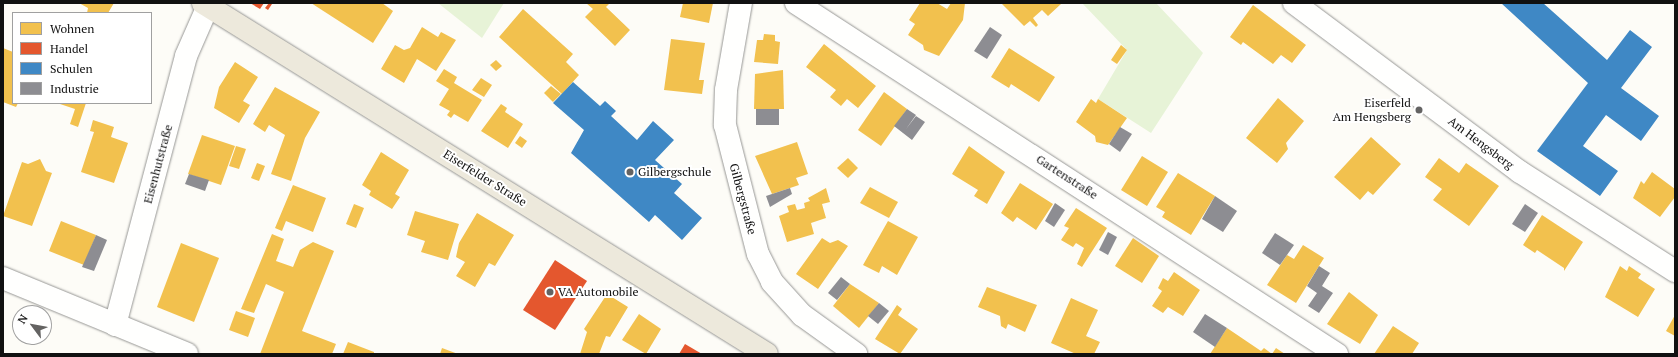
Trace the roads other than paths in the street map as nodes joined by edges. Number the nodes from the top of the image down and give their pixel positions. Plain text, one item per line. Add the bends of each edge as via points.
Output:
1 (741, 3) edge
2 (796, 3) edge
3 (1294, 3) edge
4 (205, 4) edge
5 (1675, 271) edge
6 (3, 278) edge
7 (115, 325) junction
8 (187, 354) edge
9 (768, 354) edge
10 (856, 354) edge
11 (1336, 354) edge

1 - 10 street, Gilbergstraße via 726,90 725,125 758,254 772,282 802,315
2 - 11 street, Gartenstraße
3 - 5 street, Am Hengsberg via 1520,172
4 - 7 street, Eisenhutstraße via 186,56
4 - 9 main road, Eiserfelder Straße
6 - 7 street
7 - 8 street

